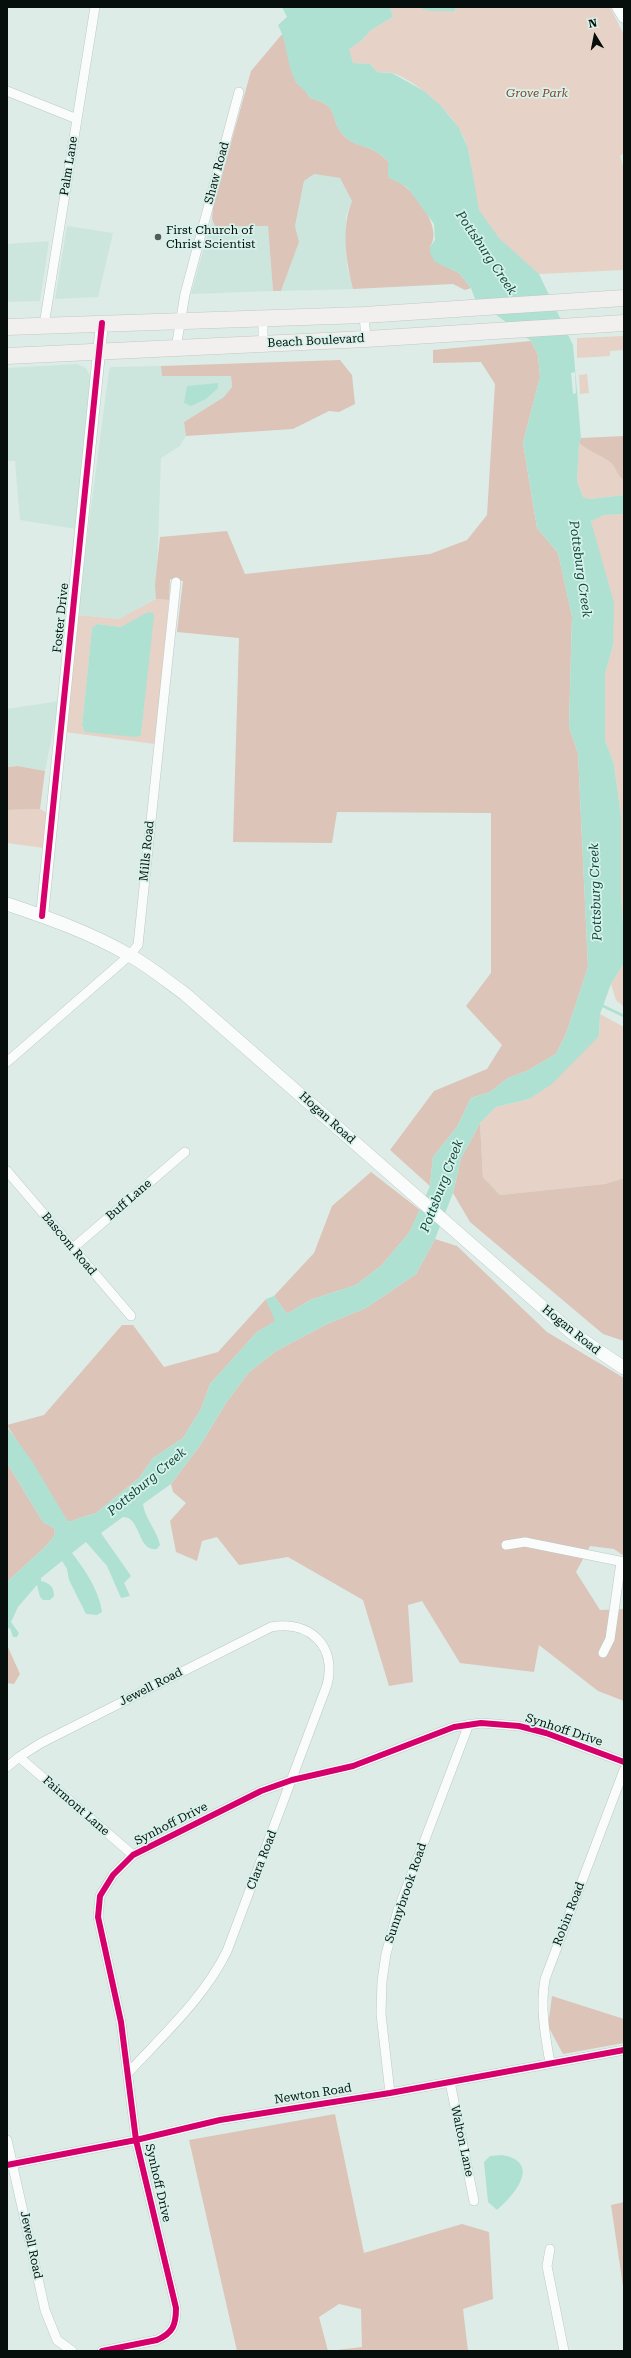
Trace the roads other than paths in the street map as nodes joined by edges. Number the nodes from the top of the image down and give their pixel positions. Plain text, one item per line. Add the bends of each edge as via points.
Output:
1 (96, 7) edge
2 (618, 7) edge
3 (624, 17) edge
4 (7, 91) edge
5 (239, 92) dead end
6 (77, 119) junction
7 (624, 298) edge
8 (364, 315) junction
9 (263, 317) junction
10 (180, 320) junction
11 (102, 323) junction
12 (624, 323) edge
13 (44, 325) junction
14 (7, 326) edge
15 (366, 339) junction
16 (263, 344) junction
17 (176, 348) junction
18 (99, 353) junction
19 (7, 356) edge
20 (176, 582) dead end
21 (7, 904) edge
22 (42, 916) junction
23 (130, 955) junction
24 (7, 1062) edge
25 (185, 1152) dead end
26 (7, 1171) edge
27 (73, 1248) junction
28 (131, 1316) dead end
29 (624, 1368) edge
30 (506, 1546) dead end
31 (623, 1562) edge
32 (302, 1628) joint
33 (603, 1653) dead end
34 (469, 1724) junction
35 (19, 1757) junction
36 (624, 1762) edge
37 (7, 1767) edge
38 (624, 1770) edge
39 (292, 1780) junction
40 (133, 1856) junction
41 (624, 2050) edge
42 (550, 2063) junction
43 (128, 2073) junction
44 (450, 2082) junction
45 (390, 2093) junction
46 (7, 2140) edge
47 (136, 2140) junction
48 (10, 2164) edge
49 (474, 2201) dead end
50 (550, 2249) dead end
51 (72, 2351) edge
52 (102, 2351) edge
53 (564, 2351) edge

1 - 6 street, Palm Lane
2 - 3 street
4 - 6 street
5 - 10 street, Shaw Road
6 - 13 street, Palm Lane
7 - 8 highway
8 - 9 highway
8 - 15 street
9 - 10 highway
9 - 16 street
10 - 11 highway
10 - 17 street, Shaw Road
11 - 13 highway
11 - 18 street, Foster Drive
12 - 15 highway, Beach Boulevard
13 - 14 highway
15 - 16 highway, Beach Boulevard
16 - 17 highway, Beach Boulevard
17 - 18 highway, Beach Boulevard
18 - 19 highway, Beach Boulevard
18 - 22 street, Foster Drive
20 - 23 street, Mills Road via 138,945
21 - 22 main road, Hogan Road
22 - 23 main road, Hogan Road
23 - 24 street, Mills Road
23 - 29 main road, Hogan Road via 200,1006 572,1333
25 - 27 street, Buff Lane
26 - 27 street, Bascom Road
27 - 28 street, Bascom Road
30 - 31 street via 526,1542
31 - 33 street via 610,1639
32 - 35 street, Jewell Road via 282,1625 260,1631 41,1743
32 - 39 street, Clara Road via 324,1648 330,1675
34 - 36 street, Synhoff Drive via 498,1723 519,1726 546,1733
34 - 39 street, Synhoff Drive via 430,1735 338,1771
34 - 45 street, Sunnybrook Road via 398,1910 386,1954 381,2014
35 - 37 street, Jewell Road
35 - 40 street, Fairmont Lane
38 - 42 street, Robin Road via 545,1980 542,1998 543,2019
39 - 40 street, Synhoff Drive via 261,1791
39 - 43 street, Clara Road via 238,1924 218,1969 199,1996
40 - 43 street, Synhoff Drive via 106,1884 98,1907 101,1935 121,2022
41 - 42 street, Newton Road
42 - 44 street, Newton Road
43 - 47 street, Synhoff Drive
44 - 45 street, Newton Road
44 - 49 street, Walton Lane
45 - 47 street, Newton Road via 220,2120
46 - 48 street, Jewell Road
47 - 48 street, Newton Road
47 - 52 street, Synhoff Drive via 176,2308 176,2322 172,2331 157,2340
48 - 51 street, Jewell Road via 45,2310 51,2328 63,2346
50 - 53 street via 547,2266

